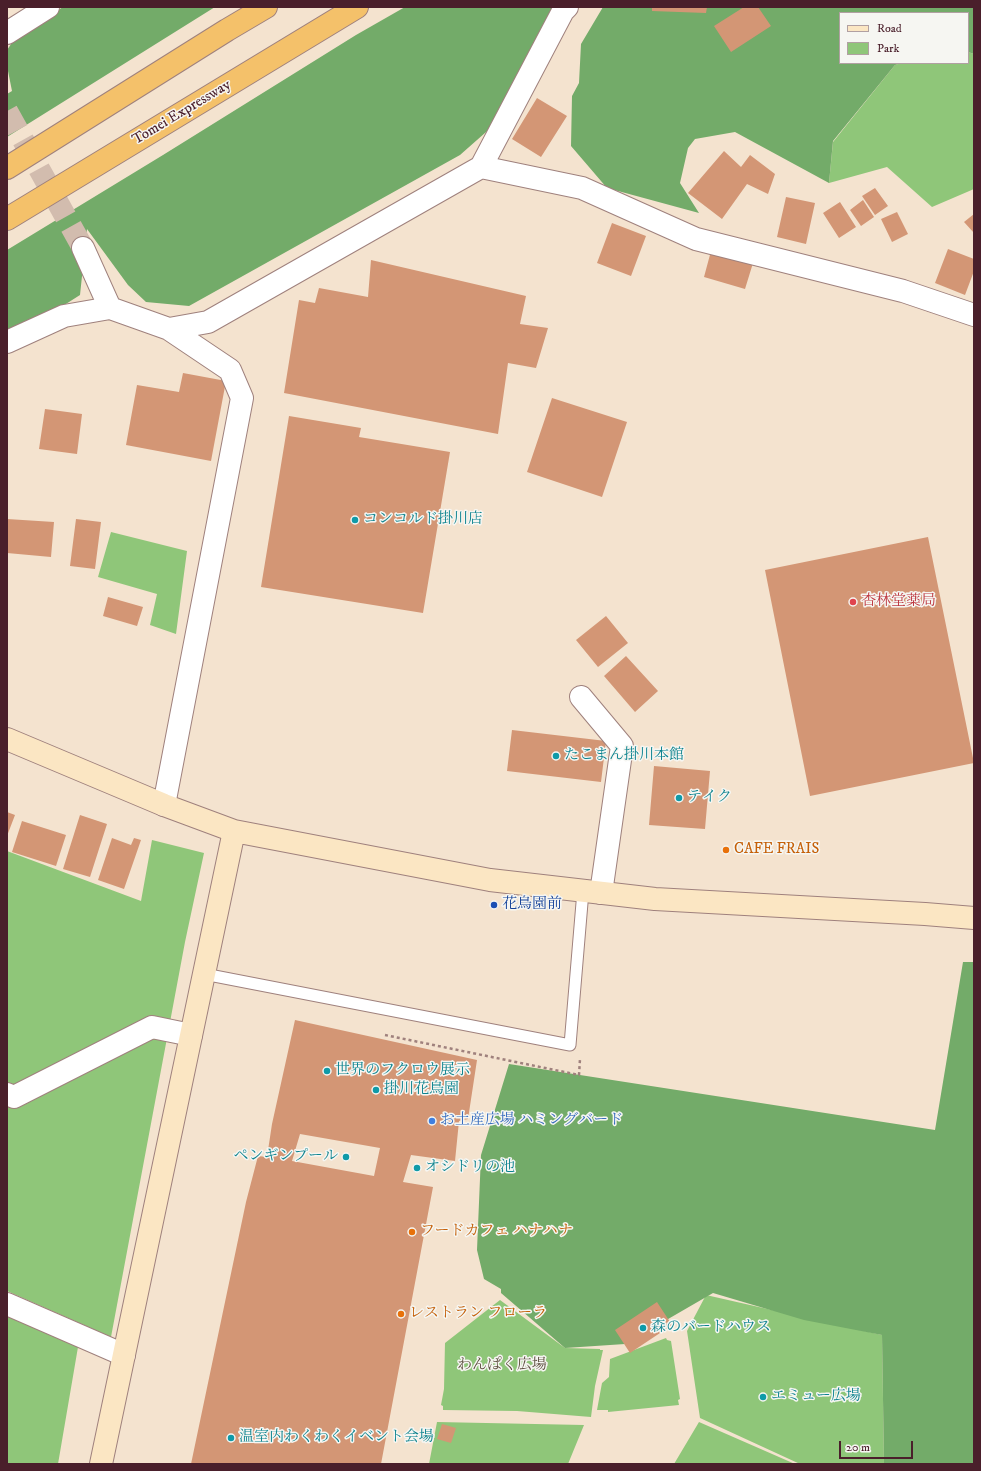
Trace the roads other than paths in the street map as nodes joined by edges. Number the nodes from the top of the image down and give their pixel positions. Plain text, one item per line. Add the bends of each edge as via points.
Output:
1 (48, 7) edge
2 (266, 7) edge
3 (357, 7) edge
4 (568, 7) edge
5 (7, 33) edge
6 (481, 167) junction
7 (7, 168) edge
8 (7, 219) edge
9 (84, 248) tunnel mouth
10 (110, 308) junction
11 (974, 315) edge
12 (169, 329) junction
13 (8, 347) edge
14 (581, 697) dead end
15 (7, 738) edge
16 (164, 805) junction
17 (234, 831) junction
18 (592, 892) junction
19 (974, 918) edge
20 (204, 974) junction
21 (191, 1035) junction
22 (7, 1094) edge
23 (7, 1304) edge
24 (124, 1355) junction
25 (101, 1464) edge

1 - 5 street
2 - 7 highway
3 - 8 highway, Tomei Expressway
4 - 6 street via 563,11
6 - 11 street via 582,188 696,239 903,291
6 - 12 street via 208,322
9 - 10 street
10 - 12 street
10 - 13 street via 64,316
12 - 16 street via 230,370 242,398
14 - 18 street via 622,746
15 - 16 street
16 - 17 street
17 - 18 street via 490,880
17 - 20 street
18 - 19 street via 655,899
18 - 20 lane via 570,1045
20 - 21 street
21 - 22 street via 152,1027 14,1097
21 - 24 street
23 - 24 street
24 - 25 street

